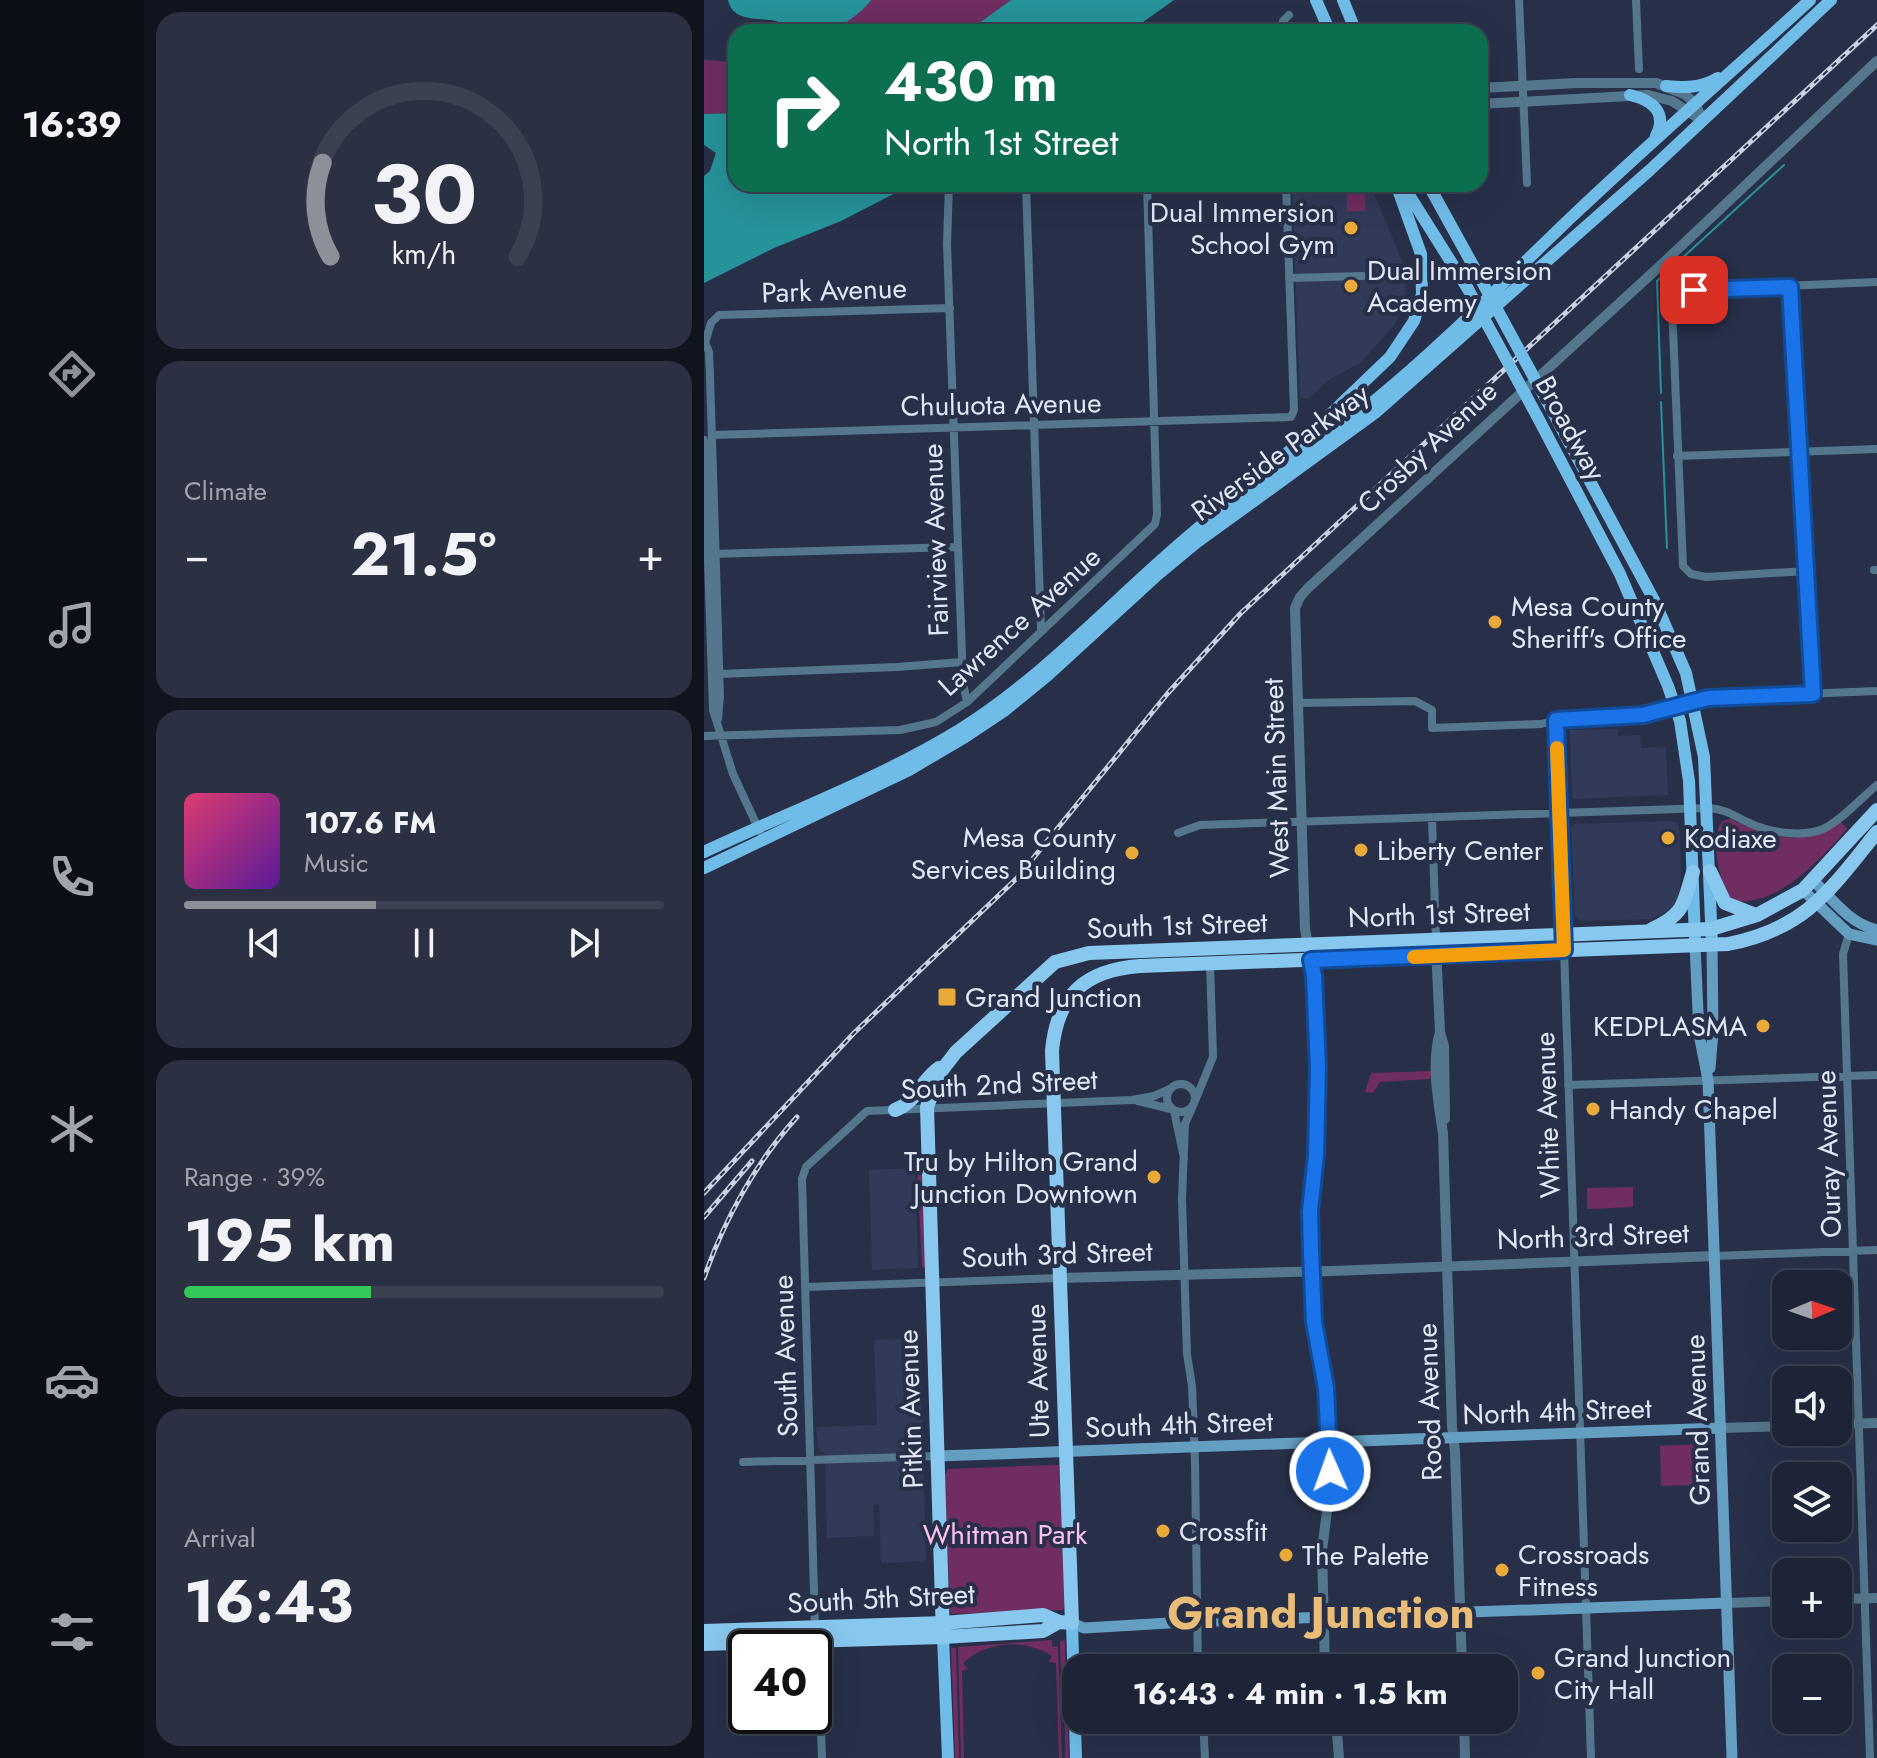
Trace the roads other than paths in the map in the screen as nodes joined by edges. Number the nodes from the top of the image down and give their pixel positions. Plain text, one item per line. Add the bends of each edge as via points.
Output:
1 (1316, 0) edge
2 (1343, 0) edge
3 (1519, 0) edge
4 (1636, 0) edge
5 (1810, 0) edge
6 (1831, 0) edge
7 (1289, 15) dead end
8 (1283, 24) edge
9 (1326, 24) edge
10 (1353, 24) edge
11 (1877, 61) edge
12 (1734, 68) junction
13 (1639, 69) dead end
14 (1666, 86) junction
15 (1523, 87) junction
16 (1488, 88) edge
17 (1630, 95) junction
18 (1524, 102) junction
19 (1488, 104) edge
20 (1691, 108) junction
21 (1703, 121) junction
22 (1653, 142) junction
23 (1527, 183) dead end
24 (949, 192) edge
25 (1026, 192) edge
26 (1147, 192) edge
27 (1286, 192) edge
28 (1399, 192) edge
29 (1407, 192) edge
30 (1433, 192) edge
31 (1363, 276) dead end
32 (1289, 278) junction
33 (1877, 282) edge
34 (1790, 287) junction
35 (950, 308) junction
36 (705, 344) edge
37 (1154, 422) junction
38 (1034, 426) junction
39 (953, 428) junction
40 (708, 438) edge
41 (1877, 449) edge
42 (1798, 452) junction
43 (1677, 456) junction
44 (1211, 518) junction
45 (957, 547) junction
46 (709, 554) edge
47 (1807, 571) junction
48 (1295, 608) joint
49 (1041, 631) junction
50 (962, 662) junction
51 (720, 674) junction
52 (1877, 691) edge
53 (1813, 694) junction
54 (1694, 700) junction
55 (967, 702) junction
56 (1297, 703) junction
57 (1675, 706) junction
58 (1556, 720) junction
59 (717, 724) junction
60 (704, 736) edge
61 (719, 736) junction
62 (1877, 785) edge
63 (1707, 808) junction
64 (1690, 809) junction
65 (1877, 810) edge
66 (1559, 814) junction
67 (1432, 818) junction
68 (1301, 822) junction
69 (757, 827) junction
70 (1877, 832) edge
71 (1178, 833) dead end
72 (764, 840) junction
73 (704, 852) edge
74 (704, 868) edge
75 (1710, 871) junction
76 (1693, 872) junction
77 (1808, 885) junction
78 (1821, 898) junction
79 (1757, 915) junction
80 (1877, 930) edge
81 (1644, 932) junction
82 (1849, 934) junction
83 (1695, 937) junction
84 (1711, 937) junction
85 (1436, 939) junction
86 (1877, 940) edge
87 (1564, 942) junction
88 (1309, 953) junction
89 (1437, 956) junction
90 (1210, 963) junction
91 (1076, 989) joint
92 (946, 1063) junction
93 (1877, 1075) edge
94 (1847, 1076) junction
95 (1204, 1077) junction
96 (1708, 1080) junction
97 (1183, 1084) junction
98 (1568, 1085) junction
99 (1170, 1089) junction
100 (1132, 1100) junction
101 (1054, 1102) junction
102 (1193, 1105) junction
103 (927, 1107) junction
104 (895, 1110) junction
105 (1173, 1110) junction
106 (867, 1111) joint
107 (1184, 1159) junction
108 (1877, 1250) edge
109 (1853, 1251) junction
110 (1715, 1256) junction
111 (1574, 1260) junction
112 (1447, 1265) junction
113 (1312, 1271) junction
114 (1184, 1273) junction
115 (1061, 1278) junction
116 (933, 1283) junction
117 (805, 1287) junction
118 (1852, 1423) edge
119 (1859, 1423) junction
120 (1877, 1423) edge
121 (1772, 1426) edge
122 (1721, 1428) junction
123 (1580, 1434) junction
124 (1453, 1438) junction
125 (1329, 1442) junction
126 (1194, 1447) junction
127 (1065, 1452) junction
128 (938, 1456) junction
129 (810, 1460) junction
130 (743, 1462) dead end
131 (1852, 1598) edge
132 (1865, 1598) junction
133 (1877, 1598) edge
134 (1772, 1601) edge
135 (1727, 1603) junction
136 (1586, 1608) junction
137 (1460, 1612) junction
138 (1323, 1617) junction
139 (1198, 1622) junction
140 (1065, 1623) junction
141 (816, 1630) edge
142 (943, 1630) junction
143 (832, 1631) edge
144 (832, 1633) edge
145 (1198, 1654) edge
146 (1324, 1654) edge
147 (1462, 1654) edge
148 (821, 1734) edge
149 (1204, 1734) edge
150 (1337, 1734) edge
151 (1464, 1734) edge
152 (822, 1758) edge
153 (948, 1758) edge
154 (1076, 1758) edge
155 (1205, 1758) edge
156 (1339, 1758) edge
157 (1465, 1758) edge
158 (1591, 1758) edge
159 (1732, 1758) edge
160 (1870, 1758) edge

1 - 9 main road
2 - 10 main road
3 - 15 street
4 - 13 street
5 - 12 main road, Riverside Parkway
6 - 21 main road, Riverside Parkway
7 - 8 street
11 - 48 street, Crosby Avenue via 1308,588
12 - 14 main road via 1699,86
12 - 20 main road, Riverside Parkway
14 - 15 street via 1636,82
14 - 20 street via 1684,94
15 - 16 street
15 - 18 street
17 - 18 street
17 - 20 street via 1665,98
17 - 22 main road via 1649,101 1660,112
18 - 19 street
18 - 23 street
20 - 21 street
20 - 22 main road, Riverside Parkway
21 - 72 main road, Riverside Parkway via 1375,413 1196,543 1004,711 909,770
22 - 44 main road, Riverside Parkway via 1381,395
24 - 35 street, Fairview Avenue
25 - 38 street
26 - 37 street
27 - 32 street
28 - 44 main road via 1423,267 1419,309 1406,336 1318,426
29 - 57 main road, Broadway, bridge via 1468,289 1620,574
30 - 54 main road, Broadway, bridge via 1669,630
31 - 32 street
32 - 37 street, Chuluota Avenue via 1291,417
33 - 34 street
34 - 42 street
34 - 43 street via 1688,290 1672,306
35 - 36 street, Park Avenue via 719,315
35 - 39 street, Fairview Avenue
36 - 40 street
37 - 38 street, Chuluota Avenue
37 - 49 street, Lawrence Avenue via 1157,520
38 - 39 street, Chuluota Avenue
38 - 49 street
39 - 40 street, Chuluota Avenue
39 - 45 street, Fairview Avenue
40 - 46 street
41 - 42 street
42 - 43 street
42 - 47 street
43 - 47 street via 1682,560 1691,574
44 - 69 main road, Riverside Parkway via 1036,672 962,728 882,772
45 - 46 street
45 - 50 street, Fairview Avenue
46 - 51 street
46 - 59 street
47 - 53 street
48 - 56 street, West Main Street
49 - 55 street, Lawrence Avenue
50 - 51 street
50 - 55 street, Fairview Avenue
51 - 59 street
52 - 53 street
53 - 54 street
54 - 57 street
54 - 63 main road, Broadway
55 - 61 street, Lawrence Avenue via 919,728
56 - 58 street via 1415,701 1432,710 1432,728
56 - 68 street, West Main Street
57 - 58 street via 1643,715
57 - 64 main road, Grand Avenue
58 - 66 street, White Avenue
59 - 61 street
60 - 61 street, Lawrence Avenue
61 - 69 street
62 - 63 street via 1817,831 1757,827 1731,812
63 - 64 street
63 - 75 main road, Broadway
64 - 66 street
64 - 76 main road, Grand Avenue
65 - 77 highway, North 1st Street
66 - 67 street
66 - 87 street, White Avenue
67 - 68 street
67 - 85 street
68 - 71 street via 1200,825
68 - 88 street, West Main Street
69 - 72 street
69 - 73 main road, Riverside Parkway
70 - 78 highway, North 1st Street
72 - 74 main road, Riverside Parkway
75 - 79 highway via 1725,903
75 - 84 main road, Broadway
76 - 81 highway via 1680,912
76 - 83 main road, Grand Avenue
77 - 78 main road
77 - 79 highway, North 1st Street
78 - 80 main road via 1861,926
78 - 82 main road
78 - 84 highway, North 1st Street via 1777,929 1741,942
79 - 84 highway, North 1st Street
81 - 83 highway, North 1st Street
81 - 87 highway, North 1st Street
82 - 86 main road
82 - 94 street, Ouray Avenue via 1843,954
83 - 84 highway, North 1st Street
83 - 87 highway, North 1st Street
83 - 96 main road, Grand Avenue via 1699,1034
84 - 96 main road, Grand Avenue
85 - 87 highway, North 1st Street
85 - 88 highway, North 1st Street
85 - 89 street, Rood Avenue
87 - 89 highway, North 1st Street
87 - 98 street, White Avenue
88 - 89 highway, North 1st Street
88 - 90 highway, South 1st Street
88 - 92 highway, South 1st Street via 1066,957 1042,972
88 - 113 street, West Main Street via 1318,1068
89 - 112 street, Rood Avenue
90 - 91 highway, South 1st Street via 1119,967 1098,973
90 - 95 street via 1213,1057
91 - 101 highway, Ute Avenue via 1053,1032
92 - 103 highway, South 1st Street
92 - 104 highway via 924,1080 911,1102
93 - 94 street
94 - 96 street
94 - 109 street, Ouray Avenue
95 - 97 street
95 - 102 street
96 - 98 street
96 - 110 main road, Grand Avenue
97 - 99 street
97 - 102 street via 1192,1089
98 - 111 street, White Avenue
99 - 100 street, South 2nd Street
99 - 105 street via 1166,1099
100 - 101 street, South 2nd Street
100 - 105 street, South 2nd Street
101 - 103 street, South 2nd Street
101 - 115 highway, Ute Avenue
102 - 105 street via 1184,1113
102 - 107 street via 1186,1119
103 - 104 street, South 2nd Street
103 - 116 highway, Pitkin Avenue
104 - 106 street, South 2nd Street
105 - 107 street
106 - 117 street, South Avenue via 803,1171
107 - 114 street
108 - 109 street, North 3rd Street
109 - 110 street, North 3rd Street
109 - 119 street, Ouray Avenue
110 - 111 street, North 3rd Street
110 - 122 main road, Grand Avenue
111 - 112 street, North 3rd Street
111 - 123 street, White Avenue
112 - 113 street, North 3rd Street
112 - 124 street, Rood Avenue
113 - 114 street, South 3rd Street
113 - 125 street, West Main Street
114 - 115 street, South 3rd Street
114 - 126 street
115 - 116 street, South 3rd Street
115 - 127 highway, Ute Avenue
116 - 117 street, South 3rd Street
116 - 128 highway, Pitkin Avenue
117 - 129 street, South Avenue
118 - 119 street
119 - 120 street
119 - 132 street, Ouray Avenue
121 - 122 street, North 4th Street
122 - 123 main road, North 4th Street
122 - 135 main road, Grand Avenue
123 - 124 main road, North 4th Street
123 - 136 street, White Avenue
124 - 125 main road, North 4th Street
124 - 137 street, Rood Avenue
125 - 126 main road, South 4th Street
125 - 138 street, West Main Street
126 - 127 main road, South 4th Street
126 - 139 street
127 - 128 main road, South 4th Street
127 - 140 highway, Ute Avenue
128 - 129 street, South 4th Street
128 - 142 highway, Pitkin Avenue
129 - 130 street, South 4th Street
129 - 141 street, South Avenue
131 - 132 street
132 - 133 street
132 - 160 street, Ouray Avenue
134 - 135 street
135 - 136 main road, South 5th Street
135 - 159 main road, Grand Avenue
136 - 137 main road, South 5th Street
136 - 158 street, White Avenue
137 - 138 main road, South 5th Street
137 - 147 street, Rood Avenue
138 - 139 main road, South 5th Street
138 - 146 street, West Main Street
139 - 140 main road, South 5th Street via 1084,1628
139 - 145 street
140 - 142 highway, South 5th Street via 1043,1615
140 - 154 main road, Ute Avenue
142 - 143 highway, South 5th Street via 872,1625
142 - 144 highway, South 5th Street
142 - 153 main road, Pitkin Avenue
148 - 152 street, South Avenue
149 - 155 street
150 - 156 street
151 - 157 street

